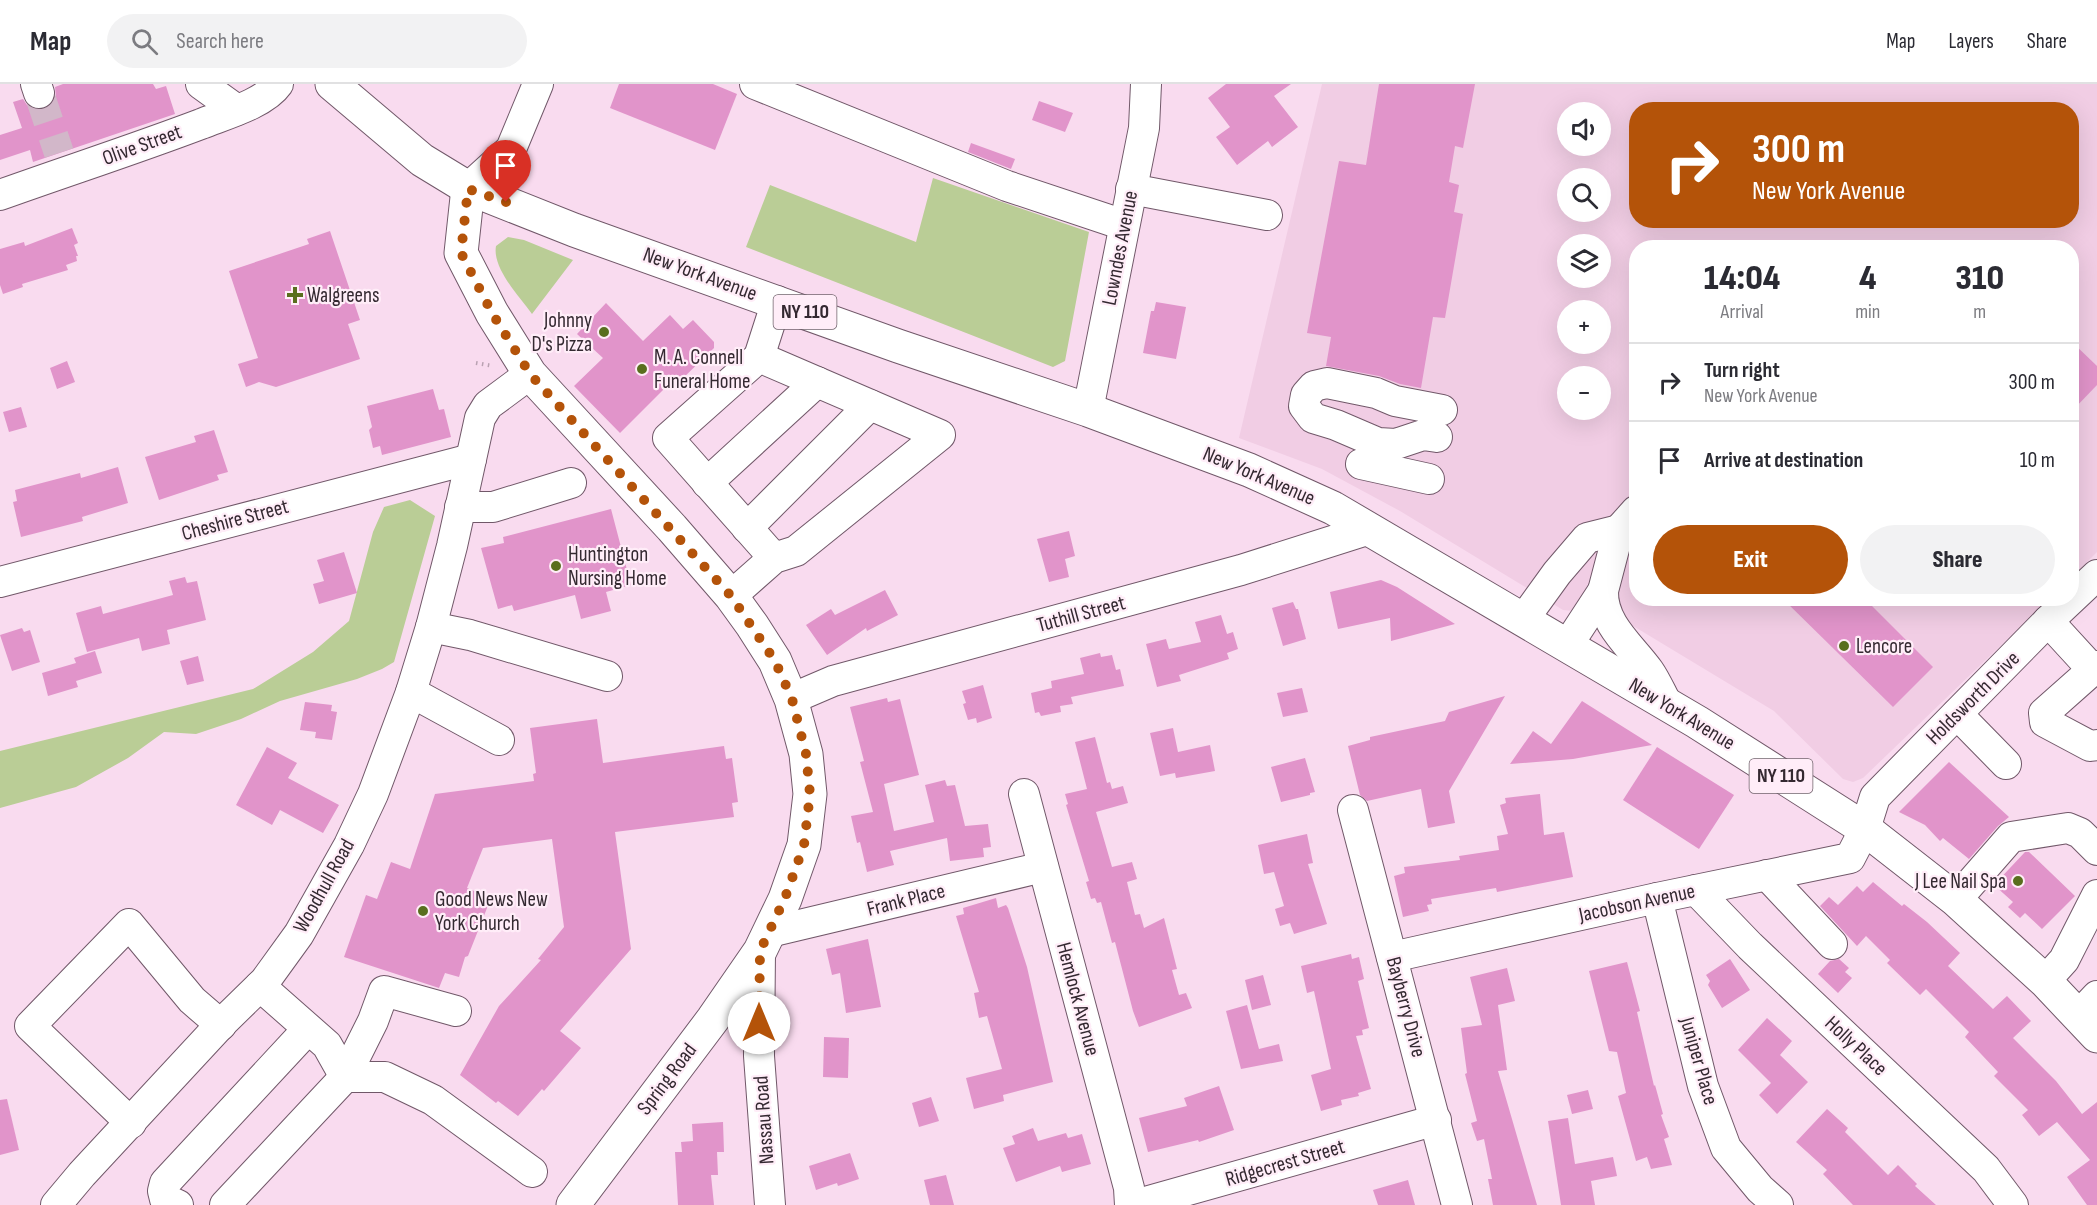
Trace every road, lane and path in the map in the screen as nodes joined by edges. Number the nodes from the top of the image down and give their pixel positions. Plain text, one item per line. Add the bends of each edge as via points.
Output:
1 (201, 84) edge
2 (278, 84) edge
3 (332, 84) edge
4 (538, 84) edge
5 (755, 84) edge
6 (1146, 84) edge
7 (237, 110) junction
8 (468, 189) junction
9 (1131, 189) junction
10 (0, 195) edge
11 (1267, 214) dead end
12 (1124, 225) junction
13 (777, 302) junction
14 (759, 357) junction
15 (476, 363) dead end
16 (494, 366) dead end
17 (530, 374) junction
18 (818, 382) junction
19 (870, 405) junction
20 (1088, 410) junction
21 (471, 459) junction
22 (1361, 464) dead end
23 (1429, 479) dead end
24 (571, 483) dead end
25 (707, 483) junction
26 (462, 500) junction
27 (1628, 520) edge
28 (747, 528) junction
29 (1370, 529) junction
30 (774, 558) junction
31 (2097, 575) edge
32 (0, 582) edge
33 (1603, 591) junction
34 (2079, 592) edge
35 (731, 596) junction
36 (2064, 606) edge
37 (1523, 620) junction
38 (2048, 621) junction
39 (431, 627) junction
40 (1567, 646) junction
41 (2095, 668) edge
42 (607, 676) dead end
43 (411, 692) junction
44 (792, 699) junction
45 (1667, 704) junction
46 (1957, 714) junction
47 (499, 740) dead end
48 (2097, 745) edge
49 (2006, 764) dead end
50 (1024, 794) dead end
51 (1353, 810) dead end
52 (1865, 830) junction
53 (2097, 850) edge
54 (1043, 867) junction
55 (1767, 875) junction
56 (1696, 890) junction
57 (2097, 895) edge
58 (1657, 898) junction
59 (1956, 900) junction
60 (765, 942) junction
61 (1832, 944) dead end
62 (1392, 957) junction
63 (2045, 981) junction
64 (260, 986) junction
65 (456, 1011) dead end
66 (2091, 1016) edge
67 (221, 1025) junction
68 (308, 1029) junction
69 (345, 1077) junction
70 (1436, 1120) junction
71 (131, 1123) junction
72 (532, 1172) dead end
73 (56, 1205) edge
74 (178, 1205) edge
75 (225, 1205) edge
76 (573, 1205) edge
77 (770, 1205) edge
78 (1130, 1205) edge
79 (1135, 1205) edge
80 (1457, 1205) edge
81 (1778, 1205) edge
82 (2013, 1205) edge

1 - 7 street
2 - 7 street, Olive Street via 273,91
3 - 8 main road, New York Avenue / NY 110 via 422,160
4 - 8 street via 511,149
5 - 12 street via 1007,186
6 - 9 street, Lowndes Avenue via 1144,128
7 - 10 street, Olive Street via 159,140 62,163
8 - 13 main road, New York Avenue / NY 110
8 - 17 main road, Nassau Road via 461,253
9 - 11 street
9 - 12 street, Lowndes Avenue
12 - 20 street, Lowndes Avenue
13 - 14 street
13 - 20 main road, New York Avenue / NY 110
14 - 18 street
14 - 25 street via 668,438
15 - 16 path
17 - 21 street, Woodhull Road via 488,405 480,418
17 - 35 main road, Nassau Road
18 - 19 street
18 - 25 street
19 - 28 street
19 - 30 street via 940,435 796,551
20 - 29 main road, New York Avenue / NY 110 via 1300,491
21 - 26 street, Woodhull Road
21 - 32 street, Cheshire Street
22 - 23 street
24 - 26 street via 493,507
25 - 28 street
26 - 39 street, Woodhull Road
27 - 33 street
27 - 37 street via 1587,538
28 - 30 street
29 - 37 main road, New York Avenue / NY 110
29 - 44 street, Tuthill Street via 1241,570 833,681
30 - 35 street
31 - 34 street, Holdsworth Drive
33 - 40 street
33 - 45 street via 1603,602 1619,634 1650,671
35 - 44 main road, Nassau Road via 775,661
36 - 38 street, Holdsworth Drive
37 - 40 main road, New York Avenue / NY 110
38 - 41 street
38 - 46 street, Holdsworth Drive
39 - 42 street
39 - 43 street, Woodhull Road
40 - 45 main road, New York Avenue / NY 110
41 - 48 street via 2044,713 2045,722 2090,746
43 - 47 street
43 - 64 street, Woodhull Road via 373,794 349,845 299,934
44 - 60 main road, Nassau Road via 806,754 810,794 804,845
45 - 52 main road, New York Avenue / NY 110
46 - 49 street
46 - 52 street, Holdsworth Drive via 1875,797
50 - 54 street, Hemlock Avenue
51 - 62 street, Bayberry Drive
52 - 55 street, Jacobson Avenue via 1850,858
52 - 59 main road, New York Avenue / NY 110
53 - 59 street via 2068,828 2011,837
54 - 60 street, Frank Place
54 - 78 street, Hemlock Avenue via 1129,1188
55 - 56 street, Jacobson Avenue
55 - 61 street
56 - 58 street, Jacobson Avenue
56 - 82 street, Holly Place via 1986,1169
57 - 63 street via 2064,960
58 - 62 street, Jacobson Avenue
58 - 81 street, Juniper Place via 1703,1086 1726,1148
59 - 63 main road, New York Avenue / NY 110
60 - 76 main road, Spring Road via 713,1019
60 - 77 street, Nassau Road via 759,1056
62 - 70 street, Bayberry Drive
63 - 66 main road, New York Avenue / NY 110
64 - 67 street, Woodhull Road
64 - 68 street
65 - 69 street via 384,991 374,1021
67 - 71 street, Woodhull Road
67 - 71 street via 192,999 129,924 30,1026
68 - 69 street via 327,1045
68 - 74 street via 165,1183 165,1198
69 - 72 street via 385,1077 433,1100
69 - 75 street
70 - 79 street, Ridgecrest Street
70 - 80 street, Bayberry Drive
71 - 73 street, Woodhull Road

